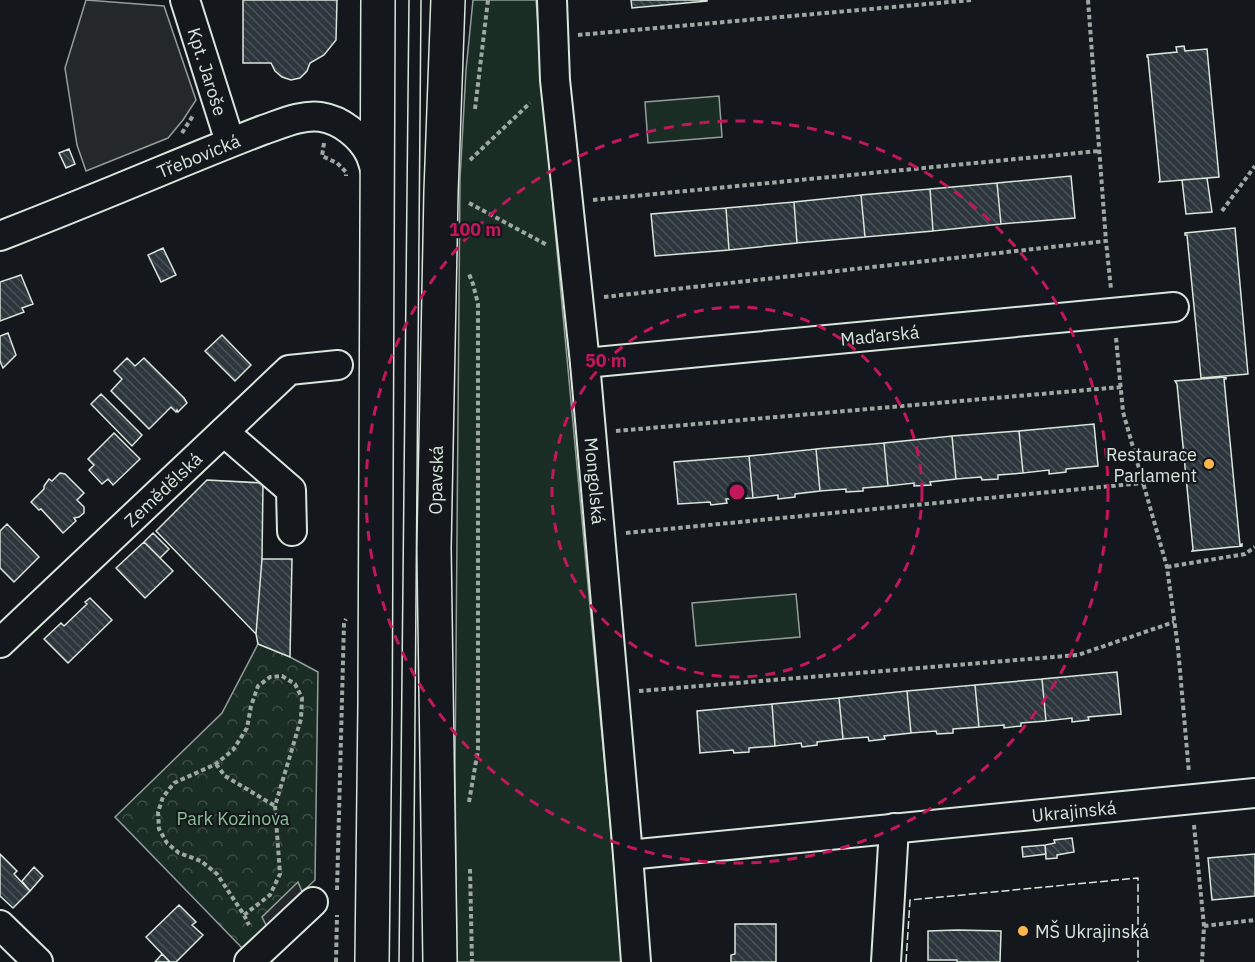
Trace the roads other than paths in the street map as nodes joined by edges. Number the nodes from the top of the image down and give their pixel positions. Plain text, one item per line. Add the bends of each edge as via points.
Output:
1 (185, 0) edge
2 (378, 0) edge
3 (448, 0) edge
4 (552, 0) edge
5 (230, 142) junction
6 (362, 179) junction
7 (0, 236) edge
8 (1174, 307) dead end
9 (585, 363) junction
10 (338, 365) dead end
11 (224, 432) junction
12 (292, 531) dead end
13 (0, 643) edge
14 (1255, 793) edge
15 (894, 828) junction
16 (628, 855) junction
17 (325, 906) road end
18 (0, 925) edge
19 (255, 956) edge
20 (38, 962) edge
21 (372, 962) edge
22 (440, 962) edge
23 (636, 962) edge
24 (886, 962) edge

1 - 5 street, Kpt. Jaroše
2 - 6 main road
3 - 22 main road, Opavská via 434,548
4 - 9 street, Mongolská via 555,80
5 - 6 street, Třebovická via 296,119 320,117 341,124 358,137 370,155
5 - 7 street, Třebovická
6 - 21 main road
8 - 9 street, Maďarská
9 - 16 street, Mongolská
10 - 11 street, Zemědělská via 289,369
11 - 12 street via 291,490
11 - 13 street, Zemědělská
14 - 15 street, Ukrajinská
15 - 16 street, Ukrajinská
15 - 24 street
16 - 23 street, Mongolská
17 - 19 street
18 - 20 street

